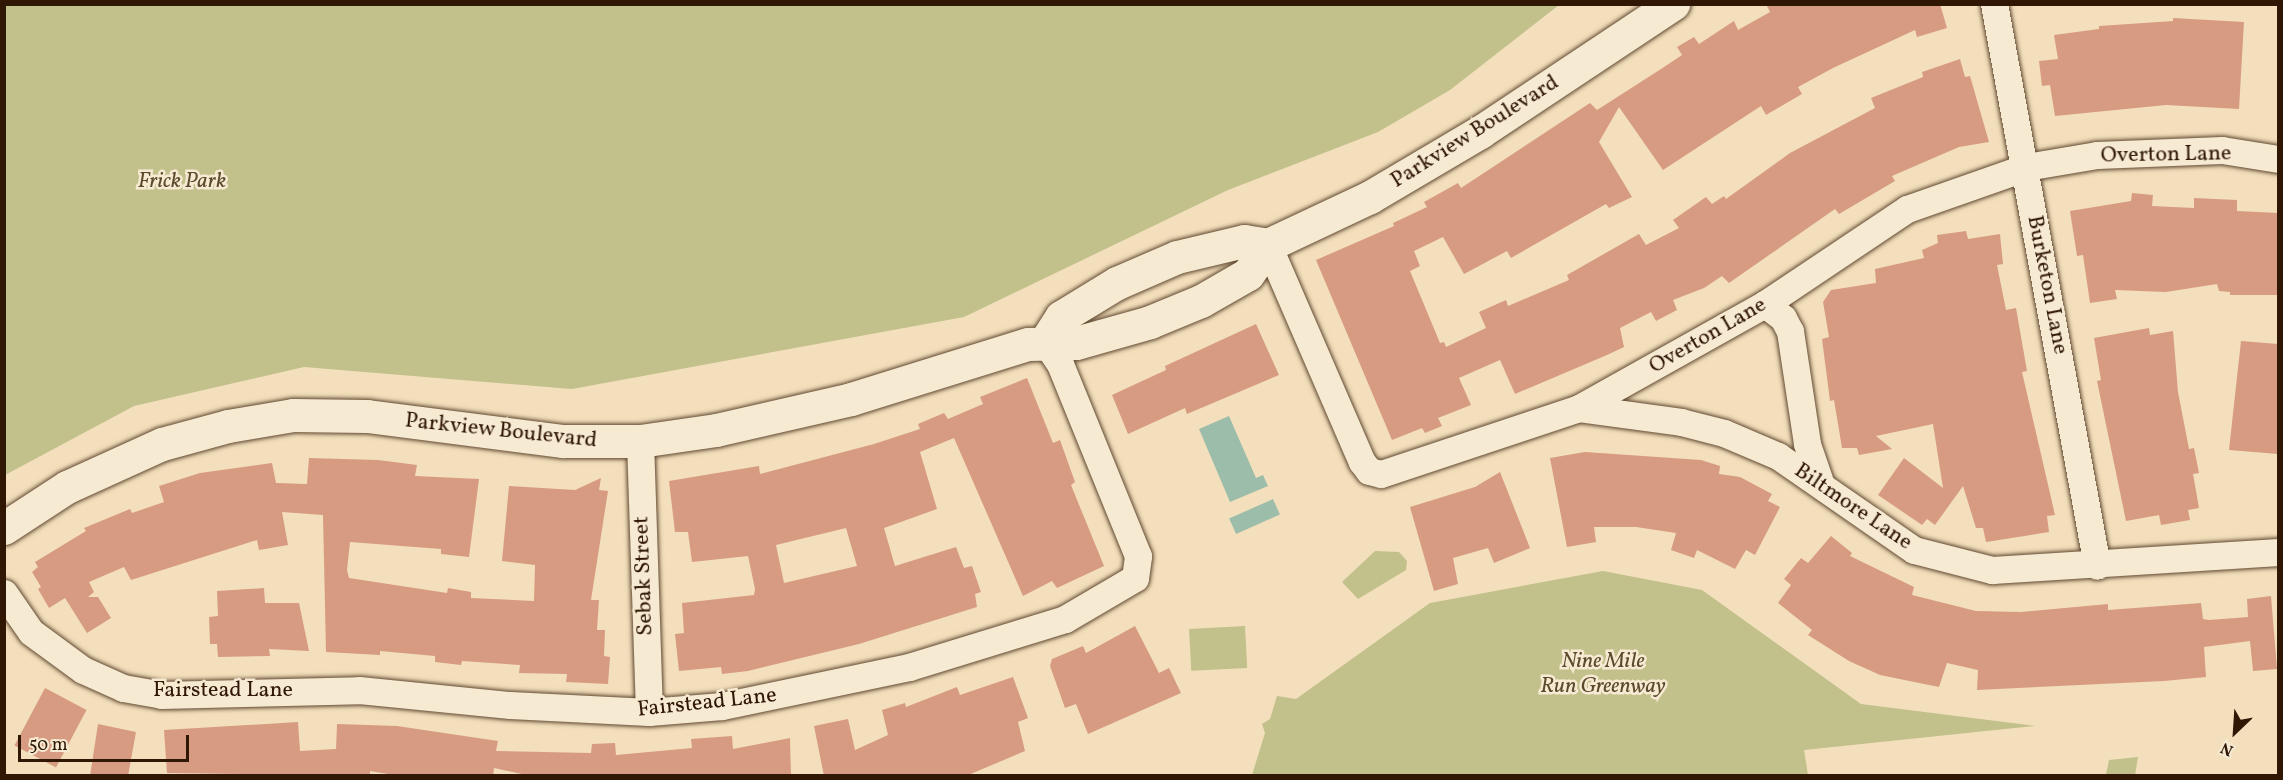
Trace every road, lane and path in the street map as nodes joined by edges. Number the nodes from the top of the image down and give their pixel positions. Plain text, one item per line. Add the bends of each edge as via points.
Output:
1 (1673, 4) edge
2 (1994, 4) edge
3 (2278, 159) edge
4 (2026, 167) junction
5 (1268, 245) junction
6 (1765, 304) junction
7 (1045, 342) junction
8 (1579, 408) junction
9 (640, 441) junction
10 (1821, 485) junction
11 (4, 528) edge
12 (2278, 552) edge
13 (2097, 566) junction
14 (4, 593) edge
15 (649, 712) junction

1 - 5 street, Parkview Boulevard via 1480,132 1370,197
2 - 4 street, Burketon Lane
3 - 4 street, Overton Lane via 2210,151 2097,154
4 - 6 street, Overton Lane via 1907,209
4 - 13 street, Burketon Lane
5 - 7 street, Parkview Boulevard via 1248,274 1201,301 1150,322 1076,343
5 - 7 street via 1244,241 1177,257 1118,283 1061,317
5 - 8 street, Overton Lane via 1369,471 1381,474 1407,467
6 - 8 street, Overton Lane
6 - 10 street via 1783,318 1790,331 1807,444
7 - 9 street, Parkview Boulevard via 852,399 716,430
7 - 15 street, Fairstead Lane via 1060,364 1138,556 1135,579 1065,619 909,667 722,706
8 - 10 street, Biltmore Lane via 1681,422 1724,433 1778,456
9 - 11 street, Parkview Boulevard via 563,441 367,416 294,415 228,426 162,444 67,488
9 - 15 street, Sebak Street
10 - 13 street, Biltmore Lane via 1914,550 1992,570
12 - 13 street, Biltmore Lane
14 - 15 street, Fairstead Lane via 31,632 83,670 123,688 161,695 360,690 510,705

